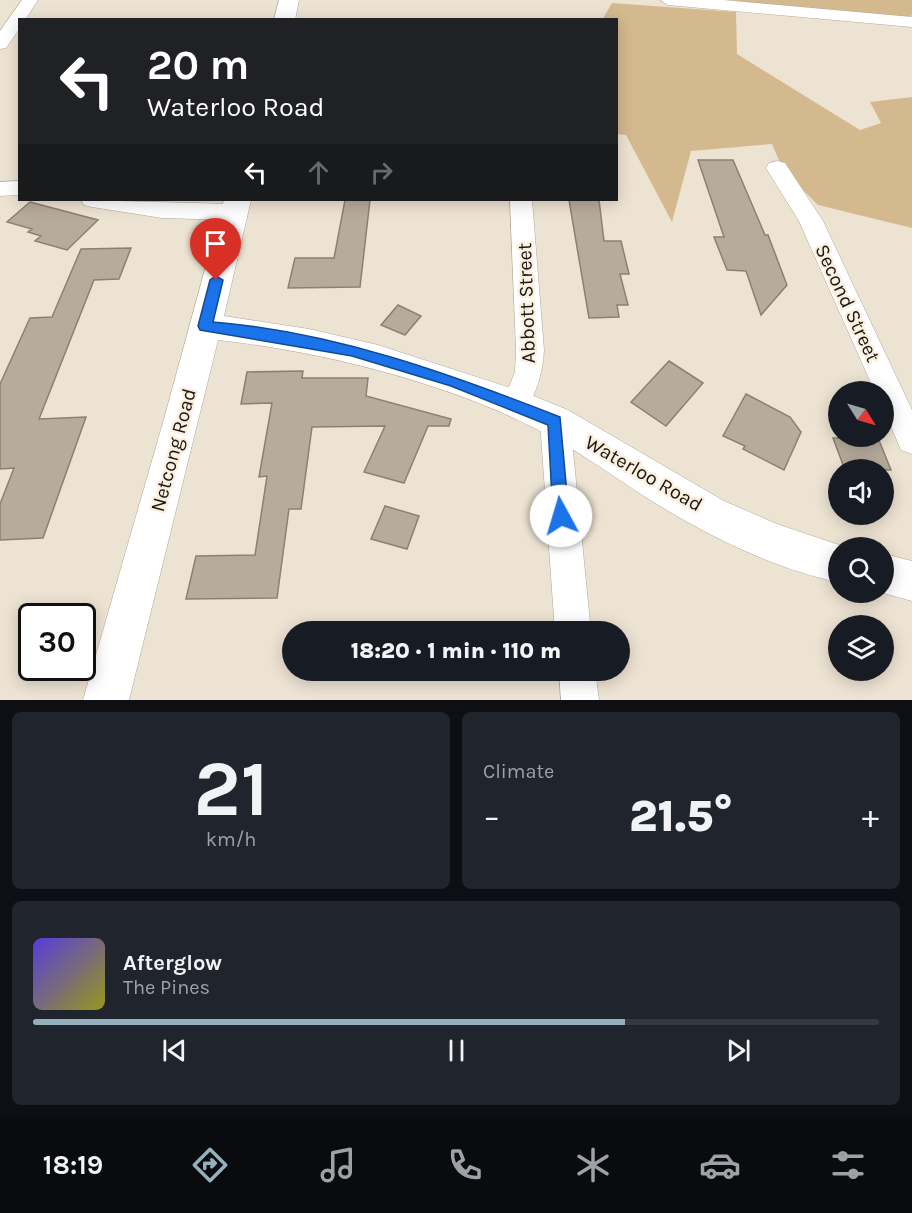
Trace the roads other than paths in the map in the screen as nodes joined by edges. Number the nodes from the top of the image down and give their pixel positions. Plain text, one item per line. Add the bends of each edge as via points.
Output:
1 (30, 0) edge
2 (289, 0) edge
3 (668, 0) edge
4 (284, 18) edge
5 (912, 22) edge
6 (0, 44) edge
7 (18, 44) edge
8 (777, 168) dead end
9 (18, 188) edge
10 (0, 189) edge
11 (97, 201) edge
12 (520, 201) edge
13 (235, 206) edge
14 (205, 326) junction
15 (516, 404) junction
16 (555, 422) junction
17 (912, 441) edge
18 (828, 560) edge
19 (894, 576) edge
20 (912, 581) edge
21 (572, 621) edge
22 (578, 681) edge
23 (105, 700) edge
24 (580, 700) edge

1 - 6 street
2 - 4 street
3 - 5 street
6 - 7 street
8 - 17 street, Second Street via 810,221
9 - 10 street
11 - 13 street via 192,213
12 - 15 street, Abbott Street via 530,350 529,372
13 - 14 street, Netcong Road
14 - 15 street, Waterloo Road via 352,350
14 - 23 street, Netcong Road
15 - 16 street, Waterloo Road
16 - 18 street, Waterloo Road via 704,509
16 - 21 street
19 - 20 street
22 - 24 street

